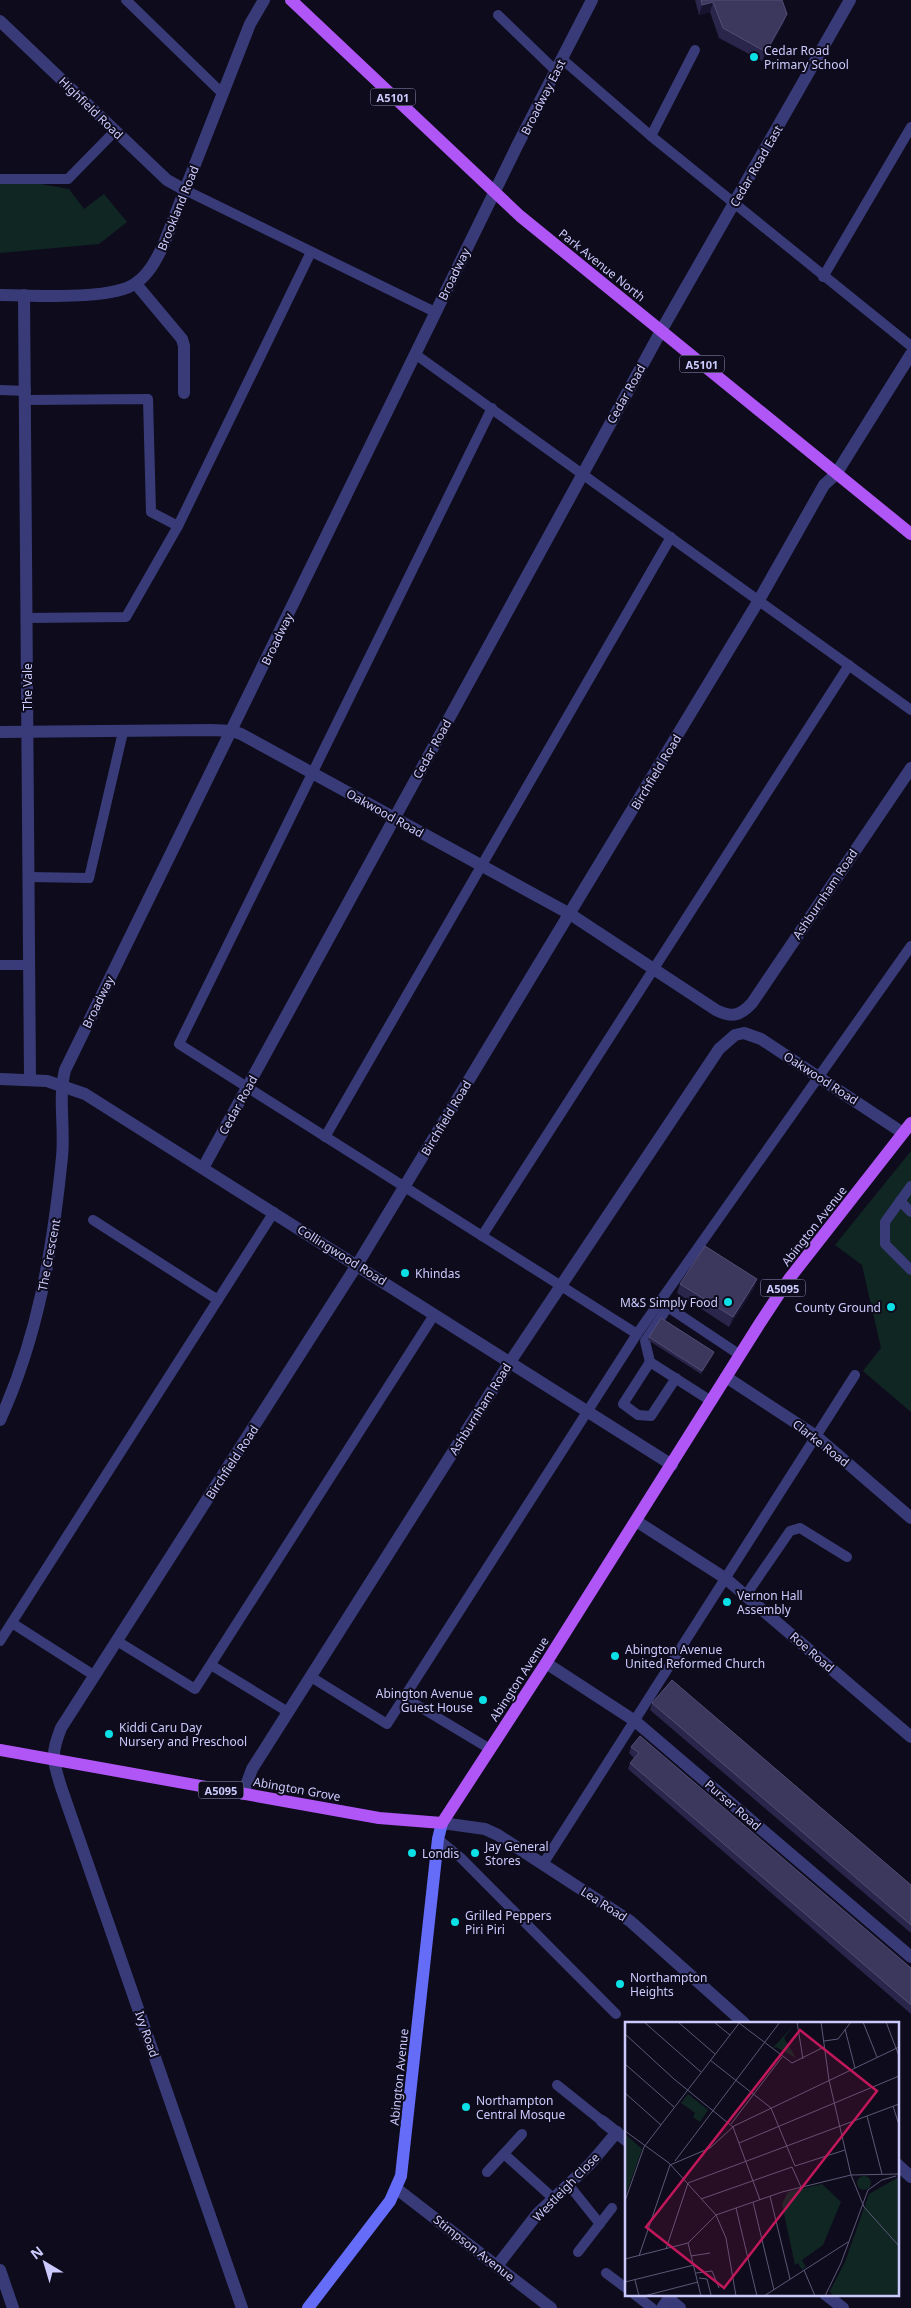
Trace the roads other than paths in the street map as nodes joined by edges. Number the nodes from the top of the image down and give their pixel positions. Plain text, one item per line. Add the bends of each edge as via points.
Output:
1 (126, 0) edge
2 (264, 0) edge
3 (291, 0) edge
4 (592, 0) edge
5 (850, 0) edge
6 (498, 15) dead end
7 (0, 20) edge
8 (695, 50) dead end
9 (562, 59) junction
10 (556, 71) junction
11 (223, 94) junction
12 (911, 127) edge
13 (114, 131) junction
14 (651, 136) junction
15 (0, 179) edge
16 (185, 190) junction
17 (494, 194) junction
18 (734, 204) junction
19 (311, 252) junction
20 (823, 277) junction
21 (136, 284) junction
22 (0, 295) edge
23 (24, 295) junction
24 (436, 312) junction
25 (661, 331) junction
26 (911, 346) edge
27 (415, 354) junction
28 (911, 354) edge
29 (0, 390) edge
30 (184, 393) dead end
31 (26, 395) junction
32 (492, 408) junction
33 (583, 474) junction
34 (836, 474) junction
35 (178, 526) junction
36 (911, 534) edge
37 (671, 537) junction
38 (759, 600) junction
39 (26, 618) junction
40 (849, 665) junction
41 (911, 710) edge
42 (232, 731) junction
43 (0, 732) edge
44 (27, 732) junction
45 (123, 732) junction
46 (911, 768) edge
47 (313, 773) junction
48 (394, 818) junction
49 (482, 865) junction
50 (29, 877) junction
51 (570, 914) junction
52 (911, 946) edge
53 (0, 965) edge
54 (30, 965) junction
55 (655, 968) junction
56 (736, 1016) joint
57 (735, 1035) joint
58 (819, 1076) junction
59 (0, 1079) edge
60 (30, 1079) junction
61 (61, 1084) junction
62 (248, 1088) junction
63 (907, 1128) edge
64 (325, 1137) junction
65 (203, 1168) junction
66 (911, 1186) edge
67 (404, 1188) junction
68 (900, 1201) junction
69 (274, 1212) junction
70 (911, 1212) edge
71 (93, 1220) dead end
72 (482, 1236) junction
73 (357, 1265) junction
74 (911, 1270) edge
75 (561, 1286) junction
76 (218, 1300) junction
77 (434, 1315) junction
78 (637, 1334) junction
79 (740, 1355) junction
80 (510, 1362) junction
81 (650, 1362) junction
82 (855, 1375) dead end
83 (726, 1377) junction
84 (676, 1378) junction
85 (711, 1401) junction
86 (586, 1411) junction
87 (0, 1420) edge
88 (816, 1436) junction
89 (672, 1465) junction
90 (911, 1518) edge
91 (636, 1521) junction
92 (847, 1557) dead end
93 (725, 1578) junction
94 (746, 1595) junction
95 (12, 1623) junction
96 (117, 1641) junction
97 (0, 1642) edge
98 (546, 1663) junction
99 (211, 1665) junction
100 (95, 1676) junction
101 (311, 1676) junction
102 (405, 1698) junction
103 (288, 1712) junction
104 (635, 1721) junction
105 (911, 1737) edge
106 (490, 1749) junction
107 (0, 1750) edge
108 (52, 1759) junction
109 (243, 1794) junction
110 (442, 1823) junction
111 (438, 1839) junction
112 (543, 1864) junction
113 (911, 1957) edge
114 (616, 2014) dead end
115 (743, 2022) edge
116 (557, 2085) dead end
117 (602, 2121) joint
118 (522, 2134) dead end
119 (621, 2136) edge
120 (504, 2154) junction
121 (898, 2165) edge
122 (487, 2172) dead end
123 (911, 2177) edge
124 (568, 2184) junction
125 (397, 2189) junction
126 (554, 2198) junction
127 (612, 2208) dead end
128 (600, 2224) junction
129 (578, 2252) dead end
130 (497, 2266) junction
131 (0, 2270) edge
132 (606, 2273) dead end
133 (625, 2287) edge
134 (637, 2296) edge
135 (828, 2296) edge
136 (668, 2300) edge
137 (13, 2308) edge
138 (242, 2308) edge
139 (308, 2308) edge
140 (551, 2308) edge
141 (652, 2308) edge
142 (680, 2308) edge
143 (843, 2308) edge

1 - 11 lane
2 - 11 street, Brookland Road via 254,14
3 - 17 main road, Park Avenue North / A5101
4 - 9 street, Broadway East
5 - 18 street, Cedar Road East
6 - 10 lane
7 - 13 street, Highfield Road
8 - 14 lane
9 - 10 street, Broadway East
9 - 14 lane
10 - 17 street, Broadway East
11 - 16 street, Brookland Road
12 - 20 lane
13 - 15 lane via 68,179
13 - 16 street, Highfield Road via 167,180
14 - 18 lane
16 - 19 lane
16 - 21 street, Brookland Road via 154,264
17 - 24 street, Broadway
17 - 25 main road, Park Avenue North / A5101
18 - 20 lane
18 - 25 street, Cedar Road East
19 - 24 lane
19 - 35 lane
20 - 26 lane
21 - 23 street, Brookland Road via 105,293
21 - 30 street via 182,339
22 - 23 street, Brookland Road
23 - 31 street, The Vale
24 - 27 street, Broadway
25 - 33 street, Cedar Road
25 - 34 main road, Park Avenue North / A5101
27 - 32 lane
27 - 42 street, Broadway
28 - 34 street, Birchfield Road
29 - 31 lane
31 - 35 lane via 148,399 151,512
31 - 39 street, The Vale
32 - 33 lane
32 - 47 lane
33 - 37 lane
33 - 48 street, Cedar Road
34 - 36 main road, Park Avenue North / A5101
34 - 38 street, Birchfield Road via 824,486
35 - 39 lane via 126,617
37 - 38 lane
37 - 49 lane
38 - 40 lane
38 - 51 street, Birchfield Road
39 - 44 street, The Vale
40 - 41 lane
40 - 55 lane
42 - 45 street, Oakwood Road
42 - 47 street, Oakwood Road
42 - 61 street, Broadway via 64,1070
43 - 44 street, Oakwood Road
44 - 45 street, Oakwood Road
44 - 50 street, The Vale
45 - 50 lane via 89,878
46 - 56 street, Ashburnham Road via 752,1003
47 - 48 street, Oakwood Road
47 - 62 lane via 179,1044
48 - 49 street, Oakwood Road
48 - 62 street, Cedar Road
49 - 51 street, Oakwood Road
49 - 64 lane
50 - 54 street, The Vale
51 - 55 street, Oakwood Road
51 - 67 street, Birchfield Road
52 - 58 lane
53 - 54 lane
54 - 60 street, The Vale
55 - 56 street, Oakwood Road via 716,1010
55 - 72 lane
57 - 58 street, Oakwood Road via 753,1035
57 - 75 street, Ashburnham Road via 720,1049
58 - 63 street, Oakwood Road
58 - 78 lane
59 - 60 street, Collingwood Road
60 - 61 street, Collingwood Road
61 - 65 street, Collingwood Road via 85,1094
61 - 87 street, The Crescent via 62,1151 57,1213 46,1275 32,1334
62 - 64 lane
62 - 65 street, Cedar Road
63 - 79 main road, Abington Avenue / A5095 via 789,1280
64 - 67 lane
65 - 69 street, Collingwood Road
66 - 68 lane
67 - 72 lane
67 - 73 street, Birchfield Road
68 - 70 lane
68 - 74 lane via 885,1222 885,1244
69 - 73 street, Collingwood Road
69 - 76 lane
71 - 76 lane
72 - 75 lane
73 - 77 street, Collingwood Road
73 - 96 street, Birchfield Road
75 - 78 lane
75 - 80 street, Ashburnham Road
76 - 95 lane
77 - 80 street, Collingwood Road
77 - 99 lane
78 - 86 lane
79 - 81 lane via 668,1308 645,1340
79 - 83 main road, Abington Avenue / A5095
80 - 86 street, Collingwood Road
80 - 101 street, Ashburnham Road
81 - 84 lane
81 - 84 lane via 623,1404 638,1415 651,1416
82 - 88 lane
83 - 85 main road, Abington Avenue / A5095
83 - 88 street, Clarke Road
84 - 85 lane
85 - 89 main road, Abington Avenue / A5095
86 - 89 street, Collingwood Road
86 - 102 lane
88 - 90 street, Clarke Road
88 - 93 lane
89 - 91 main road, Abington Avenue / A5095
91 - 93 street, Roe Road
91 - 98 main road, Abington Avenue / A5095
92 - 94 lane via 800,1528 795,1529 790,1531
93 - 94 street, Roe Road
93 - 104 lane
94 - 105 street, Roe Road
95 - 97 lane
95 - 100 lane
96 - 99 lane via 195,1689
96 - 100 street, Birchfield Road
98 - 104 street, Purser Road
98 - 106 main road, Abington Avenue / A5095
99 - 103 lane
100 - 108 street, Birchfield Road via 61,1728
101 - 102 lane via 387,1724
101 - 103 street, Ashburnham Road
102 - 106 lane
103 - 109 street, Ashburnham Road via 252,1769
104 - 112 lane
104 - 113 street, Purser Road
106 - 110 main road, Abington Avenue / A5095
107 - 108 main road, Abington Grove / A5095
108 - 109 main road, Abington Grove / A5095
108 - 138 street, Ivy Road
109 - 110 main road, Abington Grove / A5095 via 379,1818
110 - 111 main road, Abington Avenue
110 - 112 street, Lea Road via 485,1829
111 - 114 lane via 460,1857
111 - 125 main road, Abington Avenue via 404,2162
112 - 115 street, Lea Road via 648,1935
116 - 117 lane
117 - 119 street, Westleigh Close
118 - 120 lane
119 - 124 street, Westleigh Close
120 - 122 lane
120 - 126 lane
121 - 123 street
124 - 126 street, Westleigh Close
124 - 128 lane
125 - 130 street, Stimpson Avenue
125 - 139 main road, Abington Avenue
126 - 130 street, Westleigh Close
127 - 128 lane
128 - 129 lane
130 - 140 street, Stimpson Avenue
131 - 137 street
132 - 133 lane
134 - 141 lane
135 - 143 street
136 - 142 street

